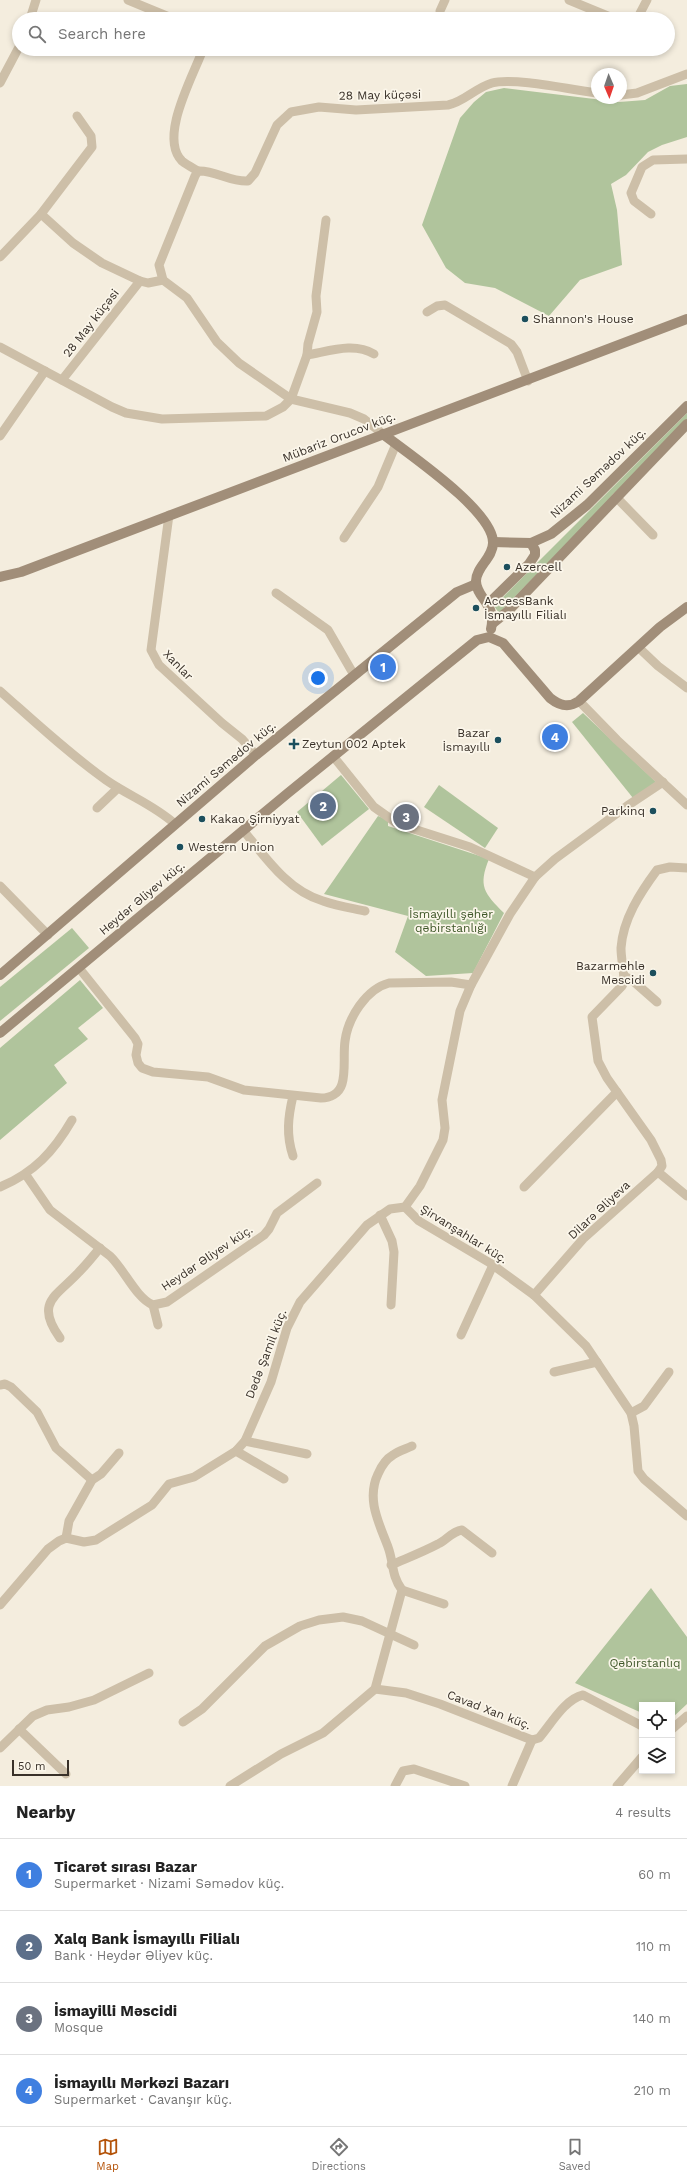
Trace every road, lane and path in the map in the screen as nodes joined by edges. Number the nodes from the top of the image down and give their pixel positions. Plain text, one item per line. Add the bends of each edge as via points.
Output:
1 (36, 0) edge
2 (128, 0) edge
3 (445, 0) edge
4 (569, 0) edge
5 (647, 0) edge
6 (440, 11) dead end
7 (32, 12) edge
8 (157, 12) edge
9 (598, 12) edge
10 (641, 12) edge
11 (14, 56) edge
12 (200, 56) edge
13 (0, 64) edge
14 (8, 69) junction
15 (687, 74) edge
16 (0, 83) edge
17 (591, 92) edge
18 (627, 94) edge
19 (76, 116) dead end
20 (687, 159) edge
21 (198, 172) junction
22 (41, 214) junction
23 (651, 214) dead end
24 (326, 220) dead end
25 (0, 256) edge
26 (163, 280) junction
27 (140, 281) junction
28 (427, 312) dead end
29 (687, 319) edge
30 (0, 347) edge
31 (374, 354) dead end
32 (307, 355) junction
33 (45, 371) junction
34 (62, 380) junction
35 (528, 381) junction
36 (291, 399) junction
37 (687, 406) edge
38 (687, 424) edge
39 (383, 434) junction
40 (0, 436) edge
41 (396, 444) junction
42 (616, 497) junction
43 (169, 515) junction
44 (653, 535) dead end
45 (344, 538) dead end
46 (493, 542) junction
47 (531, 544) junction
48 (0, 577) edge
49 (476, 584) junction
50 (276, 593) dead end
51 (488, 604) junction
52 (687, 607) edge
53 (492, 624) junction
54 (489, 637) junction
55 (638, 647) junction
56 (354, 675) junction
57 (687, 688) edge
58 (0, 691) edge
59 (579, 701) junction
60 (256, 755) junction
61 (333, 756) junction
62 (663, 782) junction
63 (118, 788) junction
64 (687, 805) edge
65 (97, 808) dead end
66 (175, 824) junction
67 (243, 830) junction
68 (687, 868) edge
69 (535, 877) junction
70 (0, 886) edge
71 (366, 911) dead end
72 (48, 935) junction
73 (79, 968) junction
74 (0, 975) edge
75 (624, 976) junction
76 (472, 986) junction
77 (657, 1002) dead end
78 (0, 1033) edge
79 (617, 1092) junction
80 (293, 1096) junction
81 (72, 1120) dead end
82 (294, 1156) dead end
83 (658, 1172) junction
84 (26, 1175) junction
85 (317, 1183) dead end
86 (0, 1187) edge
87 (524, 1187) dead end
88 (687, 1196) edge
89 (405, 1207) junction
90 (380, 1215) junction
91 (100, 1248) junction
92 (493, 1265) junction
93 (534, 1295) junction
94 (152, 1305) junction
95 (391, 1305) dead end
96 (158, 1325) dead end
97 (461, 1335) dead end
98 (60, 1338) dead end
99 (597, 1362) junction
100 (554, 1372) dead end
101 (669, 1372) dead end
102 (0, 1385) edge
103 (631, 1413) junction
104 (245, 1441) junction
105 (412, 1446) dead end
106 (236, 1451) junction
107 (119, 1452) dead end
108 (307, 1454) dead end
109 (284, 1479) dead end
110 (92, 1480) junction
111 (687, 1516) edge
112 (66, 1538) junction
113 (492, 1553) dead end
114 (391, 1565) junction
115 (402, 1590) junction
116 (444, 1604) dead end
117 (0, 1605) edge
118 (390, 1632) junction
119 (414, 1645) dead end
120 (150, 1673) dead end
121 (375, 1689) junction
122 (687, 1716) edge
123 (184, 1722) dead end
124 (639, 1724) edge
125 (675, 1726) edge
126 (19, 1729) junction
127 (532, 1740) junction
128 (0, 1748) edge
129 (639, 1760) edge
130 (66, 1774) dead end
131 (230, 1786) edge
132 (396, 1786) edge
133 (465, 1786) edge
134 (512, 1786) edge
135 (617, 1786) edge

1 - 7 street
2 - 8 street
3 - 6 street
4 - 9 street
5 - 10 street
11 - 14 street
12 - 21 street, 28 May küçəsi via 179,105 175,123 176,150 182,161
13 - 14 street
14 - 16 street
15 - 18 street via 637,93
17 - 21 street, 28 May küçəsi via 502,82 486,86 461,101 448,105 356,110 304,108 285,116 277,125 255,173 248,181 239,182 205,171
19 - 22 street via 91,136 92,147
20 - 23 street via 653,160 642,167 631,193 634,201
21 - 26 street via 161,258 159,272
22 - 25 street
22 - 27 street via 90,256
24 - 32 street via 317,289 317,312
26 - 27 street via 148,283
26 - 36 street via 187,298 226,353
27 - 34 street, 28 May küçəsi
28 - 35 street via 445,305 506,340 518,352
29 - 35 street, Mübariz Orucov küç.
30 - 33 street
31 - 32 street via 367,349 354,347
32 - 36 street
33 - 34 street
33 - 40 street
34 - 36 street via 126,413 162,419 266,416 276,413
35 - 39 street, Mübariz Orucov küç.
36 - 39 street via 350,413 364,419
37 - 47 street, Nizami Səmədov küç. via 587,505 551,534
38 - 42 street
39 - 41 street
39 - 43 street, Mübariz Orucov küç.
41 - 45 street via 373,495
41 - 46 street via 461,496 486,524
42 - 44 street
42 - 53 street via 509,610
43 - 48 street, Mübariz Orucov küç. via 20,572
43 - 60 street, Xanlar via 150,650 159,665 222,724 242,739
46 - 47 street, Nizami Səmədov küç.
46 - 49 street
47 - 51 street via 535,550 532,561
49 - 51 street
49 - 56 street, Nizami Səmədov küç. via 457,592
50 - 56 street via 328,630
51 - 53 street
52 - 55 street via 670,618
53 - 54 street
54 - 59 street via 503,643 550,698 564,705
54 - 61 street, Heydər Əliyev küç. via 477,640
55 - 57 street
55 - 59 street
56 - 60 street, Nizami Səmədov küç.
58 - 63 street via 53,738
59 - 62 street
60 - 66 street, Nizami Səmədov küç.
61 - 67 street, Heydər Əliyev küç.
61 - 69 street via 374,807 398,824 470,848
62 - 64 street
62 - 69 street, Şirvanşahlar küç. via 559,856
63 - 65 street
63 - 66 street via 157,809
66 - 72 street, Nizami Səmədov küç.
67 - 71 street via 274,869 302,892 322,901
67 - 73 street, Heydər Əliyev küç.
68 - 75 street via 670,867 657,870 634,906 625,926 621,947
69 - 76 street, Şirvanşahlar küç. via 510,914
70 - 72 street
72 - 74 street, Nizami Səmədov küç.
73 - 78 street, Heydər Əliyev küç.
73 - 80 street via 135,1038 138,1044 136,1055 142,1068 154,1072 208,1077 244,1090
75 - 77 street
75 - 79 street via 622,986 592,1017 598,1060
76 - 80 street via 451,982 381,985 368,994 347,1032 342,1085 336,1093 329,1098
76 - 89 street, Şirvanşahlar küç. via 460,1011 442,1100 445,1128 443,1140 420,1186
79 - 83 street via 651,1140 661,1160 662,1166
79 - 87 street
80 - 82 street via 288,1118 289,1142
81 - 84 street via 62,1137
83 - 88 street
83 - 93 street, Dilarə Əliyeva via 583,1239
84 - 86 street
84 - 91 street, Heydər Əliyev küç. via 50,1210
85 - 94 street, Heydər Əliyev küç. via 277,1213 264,1236 167,1302
89 - 90 street, Dədə Şamil küç. via 390,1208
89 - 92 street, Şirvanşahlar küç. via 419,1221
90 - 95 street via 392,1241 394,1252
90 - 104 street, Dədə Şamil küç. via 367,1225 300,1302 287,1328 271,1382
91 - 94 street, Heydər Əliyev küç. via 118,1264 144,1300
91 - 98 street via 80,1272 52,1296 48,1312 50,1325
92 - 93 street, Şirvanşahlar küç.
92 - 97 street
93 - 99 street, Şirvanşahlar küç. via 567,1326
94 - 96 street
99 - 100 street
99 - 103 street, Şirvanşahlar küç.
101 - 103 street via 644,1406
102 - 110 street via 11,1387 37,1412 56,1448
103 - 111 street, Şirvanşahlar küç. via 638,1471
104 - 106 street, Dədə Şamil küç.
104 - 108 street
105 - 114 street via 392,1455 382,1465 374,1483 372,1498 389,1549
106 - 109 street
106 - 112 street, Dədə Şamil küç. via 194,1477 169,1484 152,1505 96,1540 84,1542
107 - 110 street via 101,1474
110 - 112 street via 69,1522
112 - 117 street via 48,1549
113 - 114 street via 462,1530 455,1531 422,1553
114 - 115 street via 395,1580
115 - 116 street
115 - 118 street
118 - 119 street
118 - 121 street
118 - 123 street via 362,1621 343,1618 319,1620 300,1626 265,1646 202,1709
120 - 126 street via 94,1700 47,1710 33,1716
121 - 127 street, Cavad Xan küç. via 406,1693 440,1704
121 - 131 street via 323,1733 281,1754
122 - 125 street
124 - 127 street, Cavad Xan küç. via 583,1695 568,1704 540,1738
126 - 128 street
126 - 130 street
127 - 134 street
129 - 135 street
132 - 133 street via 404,1771 414,1769

